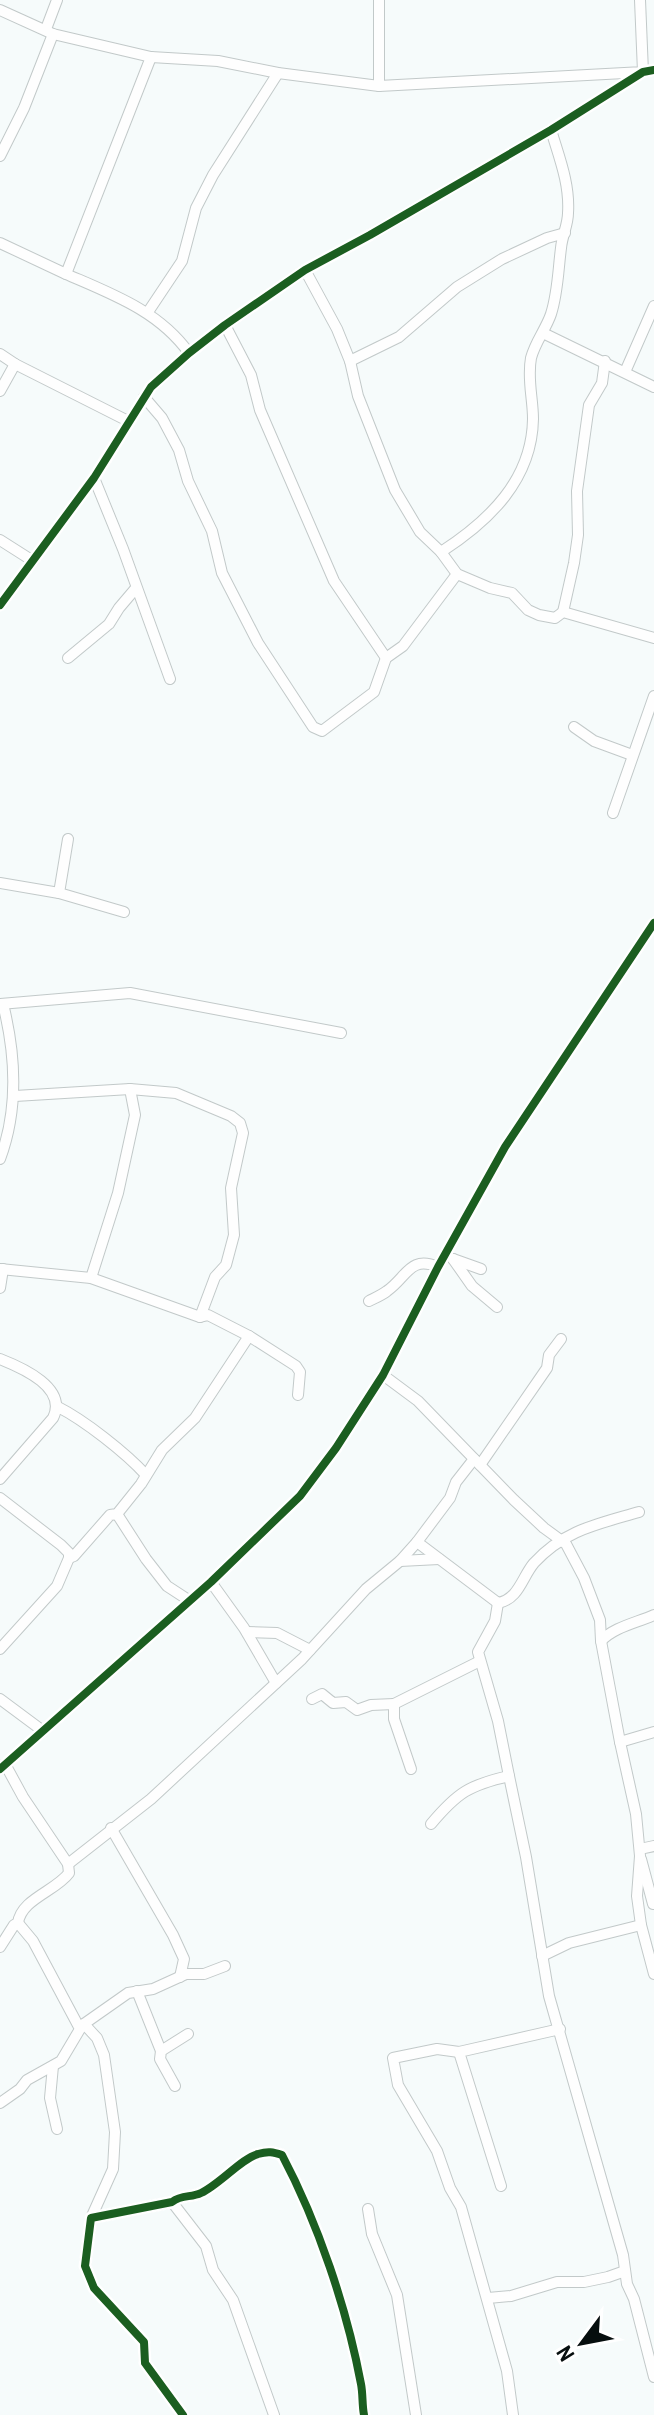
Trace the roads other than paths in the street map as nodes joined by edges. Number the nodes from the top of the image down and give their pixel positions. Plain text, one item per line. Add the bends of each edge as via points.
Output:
1 (57, 0) edge
2 (379, 0) edge
3 (640, 0) edge
4 (0, 10) edge
5 (50, 32) junction
6 (151, 57) junction
7 (649, 71) edge
8 (278, 73) junction
9 (379, 86) junction
10 (551, 130) junction
11 (0, 156) edge
12 (565, 233) junction
13 (0, 243) edge
14 (305, 270) junction
15 (66, 274) junction
16 (654, 306) edge
17 (148, 312) junction
18 (225, 325) junction
19 (543, 333) junction
20 (189, 353) junction
21 (0, 354) edge
22 (350, 361) junction
23 (605, 361) junction
24 (15, 364) junction
25 (625, 372) junction
26 (654, 387) edge
27 (0, 391) edge
28 (144, 397) junction
29 (128, 421) junction
30 (94, 478) junction
31 (0, 540) edge
32 (441, 552) junction
33 (33, 561) junction
34 (457, 574) junction
35 (136, 588) junction
36 (0, 605) edge
37 (563, 612) junction
38 (654, 638) edge
39 (68, 658) dead end
40 (386, 658) junction
41 (170, 679) dead end
42 (654, 696) edge
43 (574, 727) dead end
44 (632, 755) junction
45 (613, 813) dead end
46 (68, 839) dead end
47 (0, 883) edge
48 (59, 893) junction
49 (124, 912) dead end
50 (654, 923) edge
51 (2, 1004) edge
52 (341, 1033) dead end
53 (130, 1089) junction
54 (15, 1096) junction
55 (0, 1159) edge
56 (449, 1257) junction
57 (438, 1267) junction
58 (2, 1269) edge
59 (481, 1269) dead end
60 (91, 1278) junction
61 (0, 1288) edge
62 (369, 1301) dead end
63 (497, 1307) dead end
64 (200, 1317) junction
65 (249, 1336) junction
66 (561, 1339) dead end
67 (0, 1359) edge
68 (383, 1375) junction
69 (298, 1395) dead end
70 (58, 1407) junction
71 (477, 1462) junction
72 (146, 1475) junction
73 (0, 1479) edge
74 (0, 1498) edge
75 (639, 1512) dead end
76 (117, 1514) junction
77 (559, 1539) junction
78 (417, 1542) junction
79 (69, 1558) junction
80 (439, 1559) junction
81 (400, 1561) junction
82 (211, 1582) junction
83 (190, 1601) junction
84 (498, 1603) junction
85 (654, 1615) edge
86 (600, 1620) junction
87 (610, 1631) junction
88 (247, 1632) junction
89 (601, 1641) junction
90 (0, 1649) edge
91 (310, 1650) junction
92 (480, 1661) junction
93 (276, 1683) junction
94 (0, 1699) edge
95 (312, 1699) dead end
96 (394, 1704) junction
97 (43, 1731) junction
98 (654, 1732) edge
99 (620, 1742) junction
100 (2, 1767) edge
101 (411, 1769) dead end
102 (509, 1776) junction
103 (431, 1824) dead end
104 (111, 1828) junction
105 (654, 1846) edge
106 (640, 1853) junction
107 (68, 1864) junction
108 (653, 1904) edge
109 (639, 1909) junction
110 (18, 1923) junction
111 (641, 1925) junction
112 (0, 1947) edge
113 (542, 1956) junction
114 (225, 1966) dead end
115 (654, 1974) edge
116 (180, 1977) junction
117 (137, 1991) junction
118 (82, 2025) junction
119 (560, 2029) junction
120 (188, 2034) dead end
121 (161, 2051) junction
122 (459, 2052) junction
123 (53, 2066) junction
124 (175, 2086) dead end
125 (0, 2103) edge
126 (57, 2129) dead end
127 (501, 2186) dead end
128 (172, 2202) junction
129 (368, 2209) dead end
130 (91, 2218) junction
131 (625, 2271) junction
132 (488, 2298) junction
133 (654, 2377) edge
134 (183, 2415) edge
135 (274, 2415) edge
136 (364, 2415) edge
137 (416, 2415) edge
138 (513, 2415) edge

1 - 5 street
2 - 9 street
3 - 7 street
4 - 5 street
5 - 6 street
5 - 11 street via 24,108
6 - 8 street via 218,61
6 - 15 street
7 - 9 street
7 - 10 street
8 - 9 street
8 - 17 street via 213,175 196,208 182,261
10 - 12 street via 566,186
10 - 14 street
12 - 19 street via 557,292
12 - 22 street via 502,259 457,287 399,337
13 - 15 street
14 - 18 street
14 - 22 street
15 - 17 street
16 - 25 street
17 - 20 street
18 - 20 street
18 - 40 street via 251,375 260,410 334,581
19 - 23 street
19 - 32 street via 530,364 533,418 522,473 486,519
20 - 28 street
21 - 24 street
22 - 32 street via 395,490 420,532
23 - 25 street
23 - 37 street via 602,383 589,405 577,491 578,535
24 - 27 street
24 - 29 street
25 - 26 street
28 - 29 street
28 - 40 street via 179,450 212,531 222,573 258,643 313,727 322,731 368,698 377,688
29 - 30 street
30 - 33 street
30 - 35 street
31 - 33 street
32 - 34 street
33 - 36 street
34 - 37 street via 512,593 539,615 555,618
34 - 40 street via 403,646
35 - 39 street via 109,624
35 - 41 street
37 - 38 street
42 - 44 street
43 - 44 street
44 - 45 street
46 - 48 street
47 - 48 street
48 - 49 street
50 - 56 street via 505,1147
51 - 52 street via 130,993
51 - 54 street via 10,1030
53 - 54 street
53 - 60 street via 135,1115
53 - 64 street via 176,1093 240,1123 243,1133 231,1188 234,1235 226,1265 215,1277
54 - 55 street
56 - 57 street
56 - 59 street
56 - 63 street
57 - 62 street via 416,1264
57 - 68 street
58 - 60 street
58 - 61 street
60 - 64 street
64 - 65 street via 208,1315
65 - 69 street via 296,1366
65 - 72 street via 195,1418 162,1450
66 - 71 street via 547,1368
67 - 70 street via 29,1370
68 - 71 street via 418,1401
68 - 82 street via 300,1496
70 - 72 street
70 - 73 street
71 - 77 street
71 - 78 street via 456,1482
72 - 76 street
74 - 79 street via 61,1545
75 - 77 street
76 - 79 street
76 - 83 street via 167,1586
77 - 84 street via 531,1567 513,1596
77 - 86 street via 584,1578
78 - 80 street
78 - 81 street
79 - 90 street via 57,1586
80 - 81 street
80 - 84 street
81 - 91 street
82 - 83 street
82 - 88 street
83 - 97 street
84 - 92 street via 495,1621 478,1649
85 - 87 street
86 - 87 street
86 - 89 street
87 - 89 street
88 - 91 street via 277,1633
88 - 93 street
89 - 99 street
91 - 93 street
92 - 96 street
92 - 102 street
93 - 104 street via 151,1799
94 - 97 street
95 - 96 street via 322,1694 357,1710
96 - 101 street
97 - 100 street
98 - 99 street
99 - 106 street
100 - 107 street
102 - 103 street via 482,1782 452,1798
102 - 113 street
104 - 107 street
104 - 116 street via 173,1935 184,1959
105 - 106 street
106 - 108 street
106 - 109 street
107 - 110 street via 67,1878 29,1905
108 - 109 street
109 - 111 street
110 - 112 street
110 - 118 street
111 - 113 street via 569,1943
111 - 115 street
113 - 119 street
114 - 116 street
116 - 117 street
117 - 118 street
117 - 121 street
118 - 123 street via 69,2052
118 - 130 street via 97,2038 104,2055 115,2132 113,2169
119 - 122 street
119 - 131 street
120 - 121 street
121 - 124 street
122 - 127 street
122 - 132 street via 437,2049 393,2058 398,2085 437,2151 461,2207
123 - 125 street
123 - 126 street via 50,2098
128 - 130 street
128 - 135 street via 206,2246 213,2270 233,2300
128 - 136 street via 198,2195 253,2155 282,2155 318,2232 353,2350
129 - 137 street via 372,2234 397,2295
130 - 134 street via 85,2266 94,2288 144,2342 145,2363
131 - 132 street
131 - 133 street
132 - 138 street

